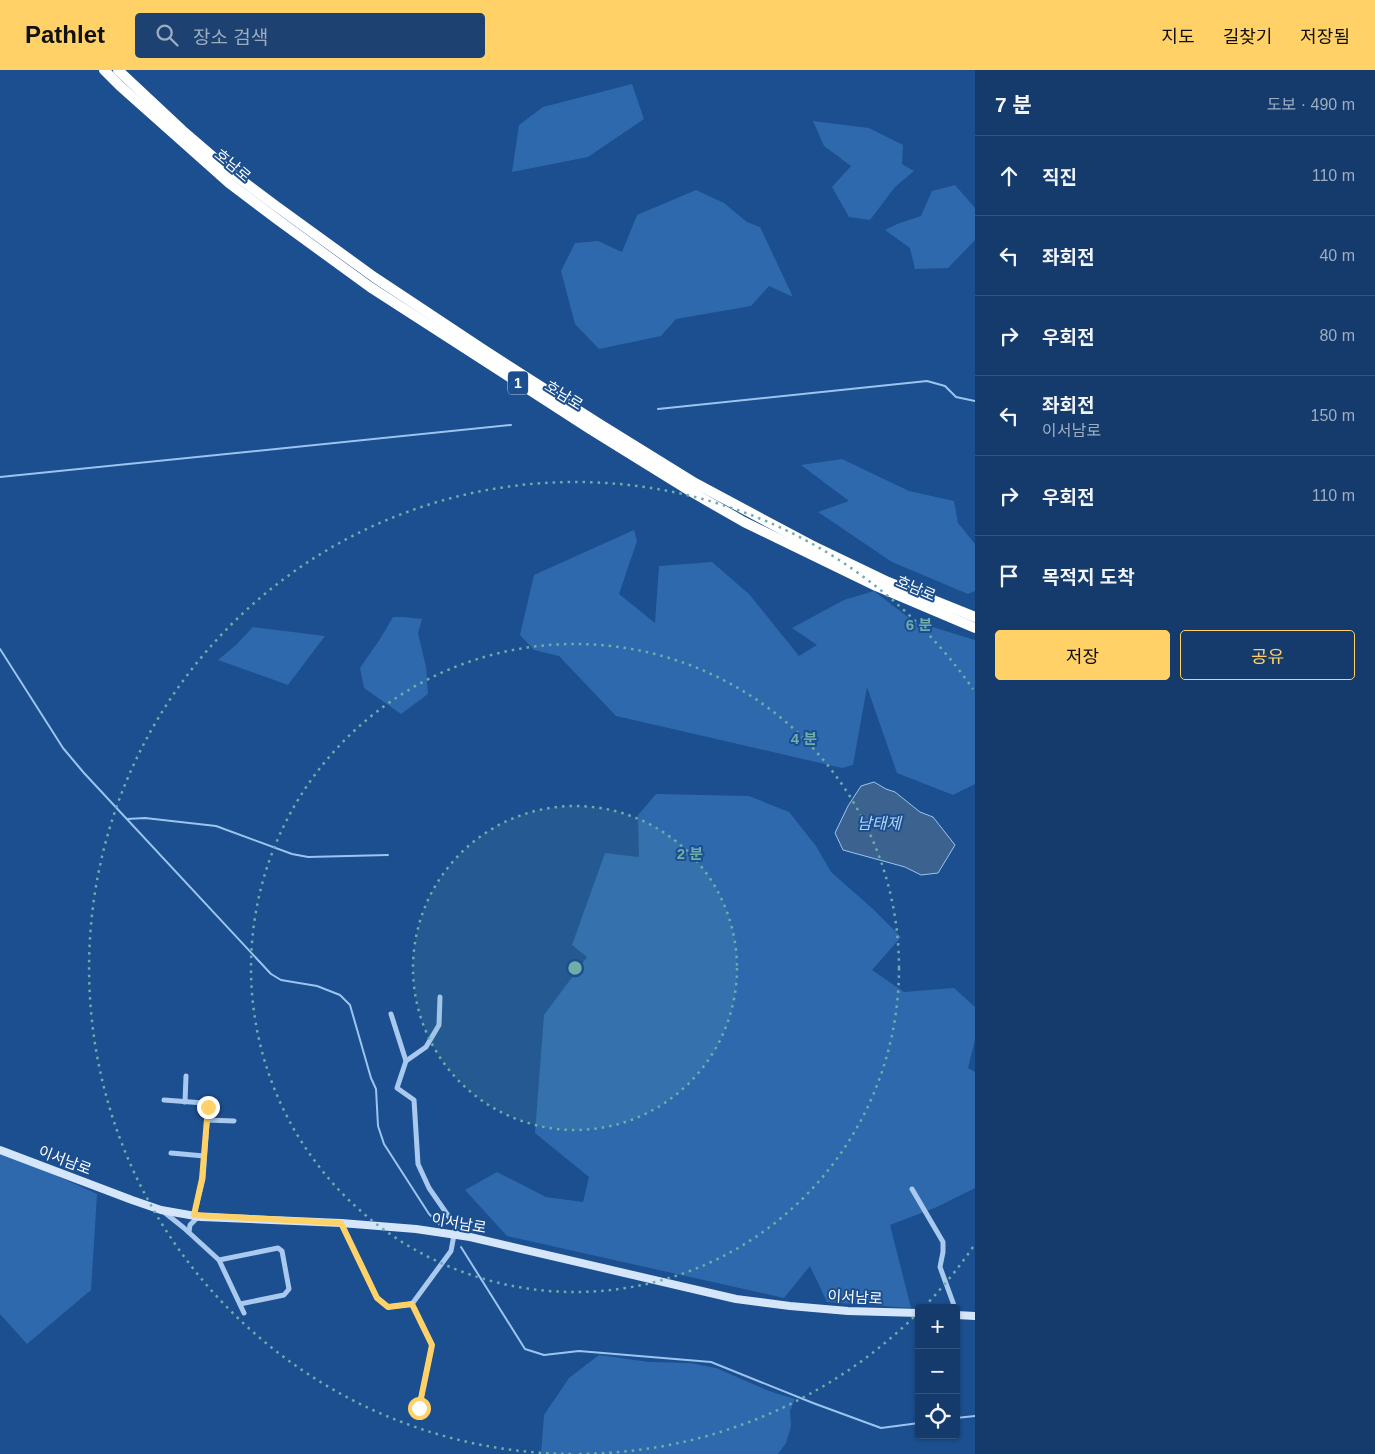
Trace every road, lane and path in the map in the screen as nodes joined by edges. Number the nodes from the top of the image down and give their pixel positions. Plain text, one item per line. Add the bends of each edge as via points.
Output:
1 (104, 70) edge
2 (118, 70) edge
3 (975, 617) edge
4 (975, 628) edge
5 (440, 997) dead end
6 (391, 1014) dead end
7 (406, 1061) junction
8 (186, 1076) dead end
9 (164, 1100) dead end
10 (185, 1102) junction
11 (207, 1120) junction
12 (234, 1121) dead end
13 (0, 1150) edge
14 (171, 1153) dead end
15 (204, 1156) junction
16 (912, 1189) dead end
17 (161, 1210) junction
18 (196, 1216) junction
19 (341, 1223) junction
20 (188, 1232) junction
21 (454, 1235) junction
22 (219, 1260) junction
23 (240, 1304) junction
24 (412, 1304) junction
25 (953, 1304) edge
26 (244, 1313) dead end
27 (915, 1313) edge
28 (960, 1313) edge
29 (975, 1316) edge
30 (419, 1408) dead end

1 - 4 highway, 호남로 / 1 via 223,178 271,215 370,287 490,365 690,492 744,522 876,586
2 - 3 highway, 호남로 / 1 via 182,130 276,206 374,277 566,402 695,483 811,545 888,582
5 - 7 street via 439,1025 426,1047
6 - 7 street
7 - 21 street via 397,1088 414,1100 418,1164 428,1188 456,1227
8 - 10 street
9 - 10 street
10 - 11 street via 204,1103 208,1107
11 - 12 street
11 - 15 street
13 - 17 main road, 이서남로
14 - 15 street
15 - 18 street
16 - 25 street via 943,1242 940,1267
17 - 18 main road, 이서남로
17 - 20 street
18 - 19 main road, 이서남로
18 - 20 street
19 - 21 main road, 이서남로
19 - 24 street via 377,1298 388,1307
20 - 22 street
21 - 24 street via 451,1251
21 - 27 main road, 이서남로 via 736,1299 839,1310
22 - 23 street
22 - 23 street via 278,1248 282,1251 289,1289 284,1295
23 - 26 street
24 - 30 street via 432,1345
28 - 29 main road

